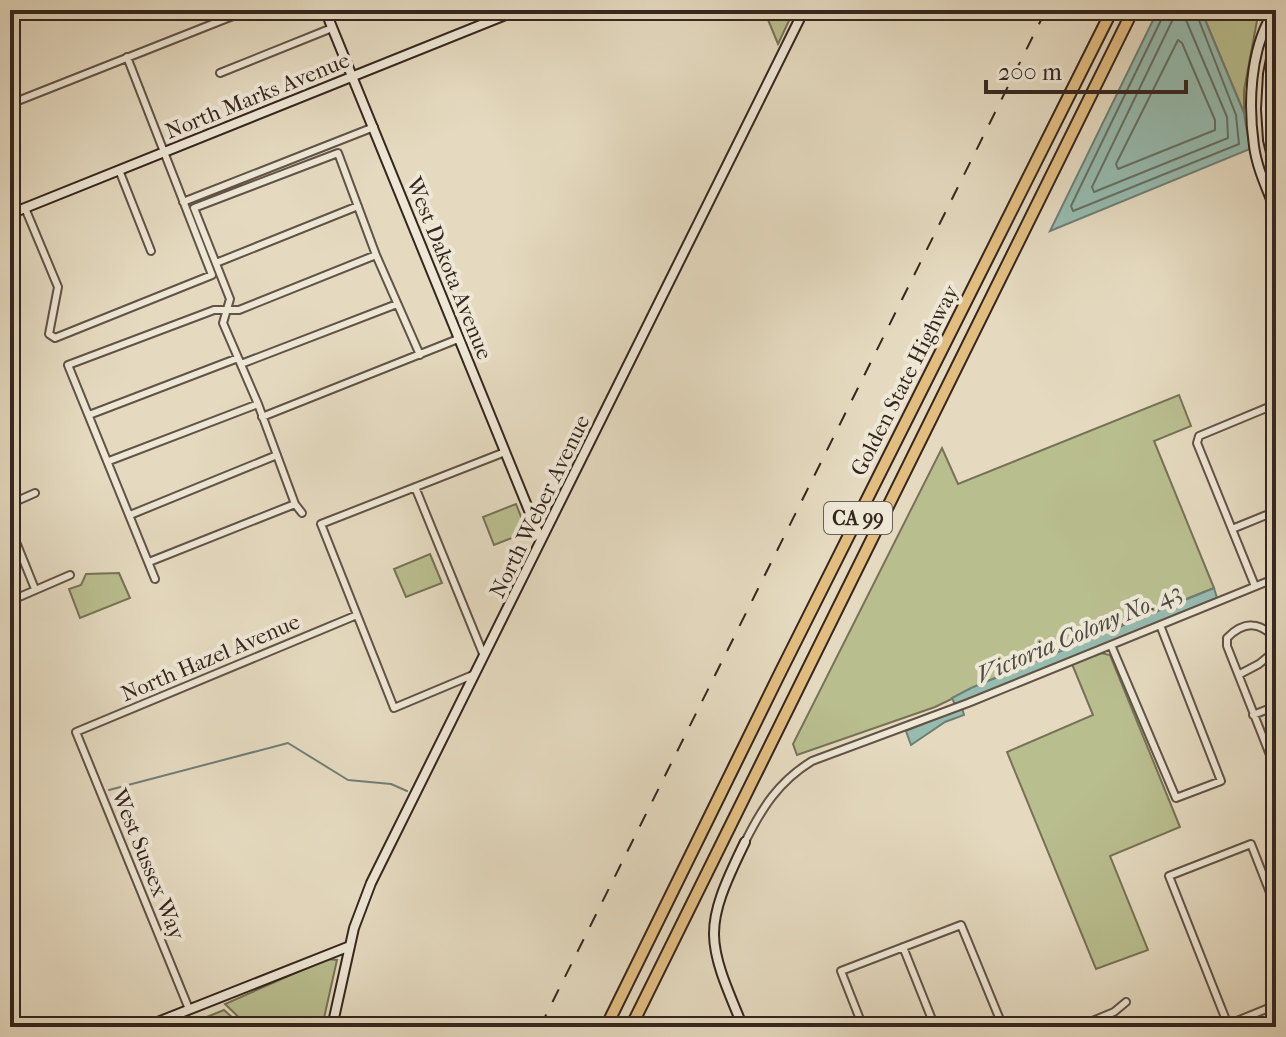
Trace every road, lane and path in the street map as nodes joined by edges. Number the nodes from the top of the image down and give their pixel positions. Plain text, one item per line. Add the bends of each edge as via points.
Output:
1 (32, 10) edge
2 (248, 10) edge
3 (325, 10) edge
4 (518, 10) edge
5 (804, 10) edge
6 (1112, 10) edge
7 (1133, 10) edge
8 (1271, 13) edge
9 (10, 19) edge
10 (332, 28) junction
11 (1276, 37) edge
12 (127, 57) junction
13 (220, 73) dead end
14 (354, 76) junction
15 (10, 85) edge
16 (13, 103) edge
17 (374, 127) junction
18 (1273, 148) edge
19 (164, 152) junction
20 (1275, 168) edge
21 (119, 170) junction
22 (183, 202) junction
23 (358, 206) junction
24 (25, 208) junction
25 (1276, 212) edge
26 (10, 214) edge
27 (151, 251) dead end
28 (376, 255) junction
29 (216, 263) junction
30 (397, 304) junction
31 (226, 309) junction
32 (458, 339) junction
33 (420, 355) junction
34 (240, 361) junction
35 (258, 404) junction
36 (1276, 404) edge
37 (89, 415) junction
38 (262, 417) junction
39 (505, 452) junction
40 (277, 455) junction
41 (109, 461) junction
42 (415, 487) junction
43 (35, 493) dead end
44 (10, 504) edge
45 (295, 504) junction
46 (1276, 511) edge
47 (302, 513) dead end
48 (130, 515) junction
49 (10, 527) edge
50 (1232, 529) junction
51 (541, 540) junction
52 (149, 562) junction
53 (70, 575) dead end
54 (1276, 578) edge
55 (155, 579) dead end
56 (1255, 586) junction
57 (35, 589) junction
58 (10, 601) edge
59 (357, 615) junction
60 (1160, 625) junction
61 (1276, 639) edge
62 (1111, 645) junction
63 (1276, 650) edge
64 (484, 656) junction
65 (475, 674) junction
66 (1240, 674) junction
67 (1276, 706) edge
68 (1253, 715) junction
69 (76, 732) joint
70 (1270, 755) dead end
71 (745, 842) joint
72 (1276, 908) edge
73 (350, 946) junction
74 (903, 947) junction
75 (1126, 1002) dead end
76 (1276, 1005) edge
77 (189, 1009) junction
78 (1225, 1026) edge
79 (145, 1027) edge
80 (332, 1027) edge
81 (606, 1027) edge
82 (631, 1027) edge
83 (743, 1027) edge
84 (863, 1027) edge
85 (935, 1027) edge
86 (1003, 1027) edge
87 (1078, 1027) edge

1 - 9 street
2 - 12 street
3 - 10 main road, West Dakota Avenue
4 - 14 main road, North Marks Avenue
5 - 51 main road, North Weber Avenue
6 - 81 highway, Golden State Highway / CA 99
7 - 82 highway, Golden State Highway / CA 99
8 - 11 main road
8 - 25 main road via 1261,36 1252,108 1254,147
10 - 13 street
10 - 14 main road, West Dakota Avenue
11 - 18 main road via 1266,93
12 - 16 street
12 - 19 street
14 - 17 main road, West Dakota Avenue
14 - 19 main road, North Marks Avenue
15 - 16 street
17 - 22 street
17 - 32 main road, West Dakota Avenue
18 - 20 main road
19 - 21 main road, North Marks Avenue
19 - 22 street
21 - 24 main road, North Marks Avenue
21 - 27 street
22 - 24 street via 212,275 55,338 49,334 58,287
23 - 28 street
23 - 29 street
23 - 29 street via 338,153 194,208
24 - 26 main road, North Marks Avenue
28 - 30 street
28 - 31 street via 239,310
29 - 31 street via 230,299
30 - 33 street
30 - 34 street
31 - 34 street via 223,323
31 - 37 street via 68,365
32 - 33 street
32 - 39 main road, West Dakota Avenue
33 - 38 street
34 - 35 street
34 - 37 street
35 - 38 street
35 - 41 street
36 - 50 street via 1199,436 1197,443
37 - 41 street
38 - 40 street
39 - 42 street
39 - 51 main road, West Dakota Avenue
40 - 45 street
40 - 48 street
41 - 48 street
42 - 59 street via 321,524
42 - 64 street
43 - 44 street
45 - 47 street
45 - 52 street
46 - 50 street
48 - 52 street
49 - 57 street
50 - 56 street
51 - 64 main road, North Weber Avenue
52 - 55 street
53 - 57 street
54 - 56 street
56 - 60 street
57 - 58 street
59 - 65 street via 394,708
59 - 69 street, North Hazel Avenue
60 - 62 street
60 - 62 street via 1221,781 1176,798
61 - 66 street via 1257,624 1246,624 1227,638
62 - 71 street via 812,761 770,796
63 - 66 street
64 - 65 main road, North Weber Avenue
65 - 73 main road, North Weber Avenue via 371,883
66 - 68 street
67 - 68 street
68 - 70 street
69 - 77 street, West Sussex Way
71 - 83 main road via 722,888 712,933 717,965
72 - 78 street via 1251,844 1169,876
73 - 77 main road
73 - 80 main road, North Weber Avenue
74 - 84 street via 841,971
74 - 85 street
74 - 86 street via 961,925
75 - 87 street
76 - 78 street
77 - 79 main road

